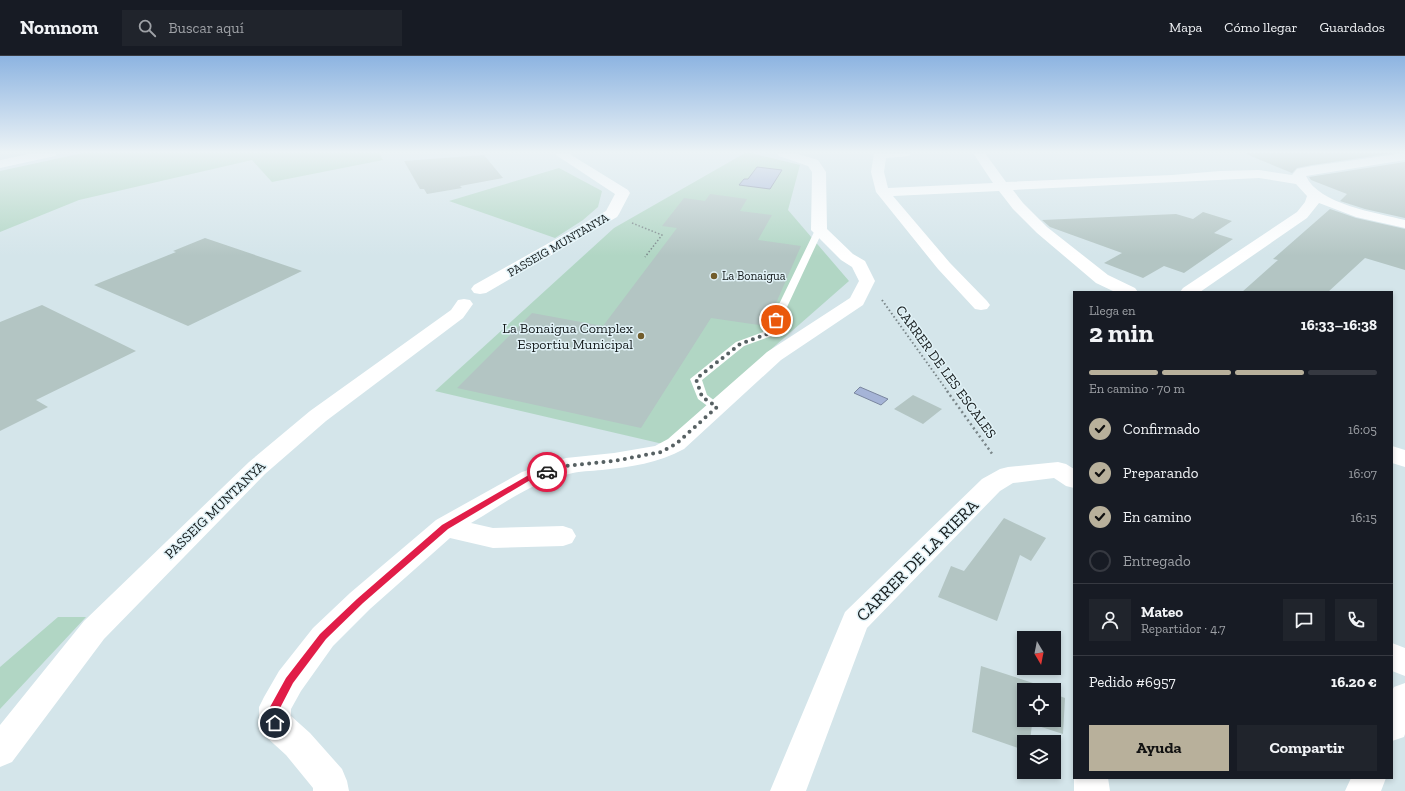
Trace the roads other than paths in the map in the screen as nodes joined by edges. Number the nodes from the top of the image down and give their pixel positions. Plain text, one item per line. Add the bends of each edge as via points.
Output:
1 (614, 187) edge
2 (819, 187) edge
3 (881, 187) edge
4 (976, 187) edge
5 (1003, 187) edge
6 (1304, 187) edge
7 (883, 192) junction
8 (1314, 196) junction
9 (1405, 224) edge
10 (819, 230) junction
11 (1127, 291) edge
12 (1189, 291) edge
13 (981, 305) dead end
14 (717, 407) junction
15 (1393, 454) edge
16 (1405, 459) edge
17 (1073, 479) edge
18 (445, 527) junction
19 (563, 536) dead end
20 (1393, 657) edge
21 (1405, 663) edge
22 (1405, 696) edge
23 (1393, 724) edge
24 (0, 751) edge
25 (1091, 779) edge
26 (1369, 779) edge
27 (331, 791) edge
28 (788, 791) edge
29 (1092, 791) edge
30 (1363, 791) edge

1 - 24 street, PASSEIG MUNTANYA via 623,193 612,214 472,297 456,314 318,416 257,468 94,630
2 - 10 street
3 - 7 street
4 - 7 street
5 - 11 street via 1037,225 1071,254 1102,279
6 - 8 street
7 - 13 street via 944,266
8 - 9 street via 1335,205
8 - 12 street via 1312,203 1302,215
10 - 14 lane via 770,333 740,344 696,379 702,397
10 - 14 street via 847,257 859,264 867,281 857,301 774,356
14 - 18 street via 676,444 661,452 614,461 566,466 530,478
15 - 16 street
17 - 28 street, CARRER DE LA RIERA via 1058,470 1008,475 991,485 855,621
18 - 19 street via 493,538
18 - 27 street via 323,637 290,681 275,707 275,723 298,744 330,781
20 - 21 street
22 - 23 street
25 - 29 street
26 - 30 street

